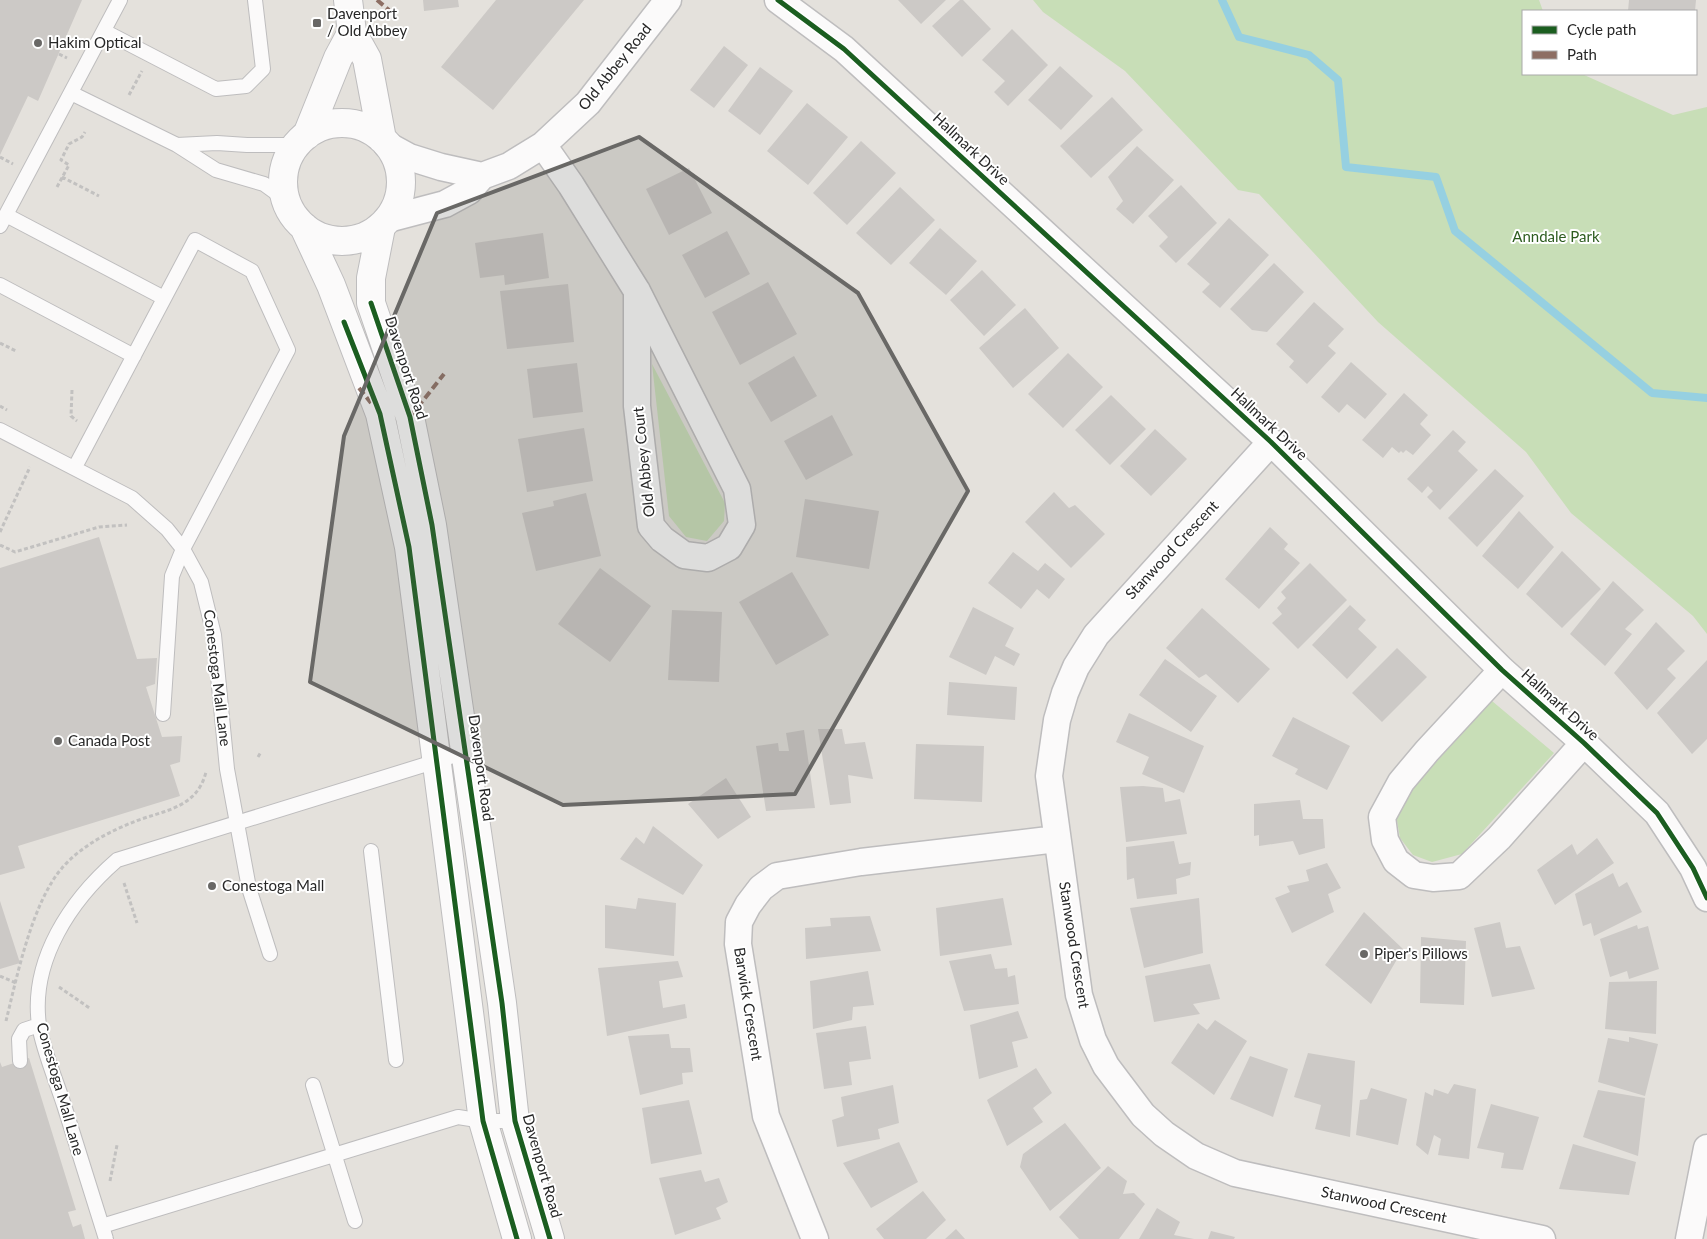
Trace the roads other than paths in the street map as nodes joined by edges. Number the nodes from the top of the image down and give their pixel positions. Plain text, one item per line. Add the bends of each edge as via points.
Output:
1 (120, 0) edge
2 (255, 0) edge
3 (348, 0) edge
4 (668, 0) edge
5 (778, 0) edge
6 (104, 31) junction
7 (352, 32) junction
8 (71, 93) junction
9 (302, 140) junction
10 (385, 142) junction
11 (543, 145) junction
12 (177, 146) junction
13 (482, 176) junction
14 (286, 200) junction
15 (3, 221) edge
16 (385, 223) junction
17 (304, 227) junction
18 (0, 285) edge
19 (637, 291) junction
20 (164, 298) junction
21 (134, 356) junction
22 (0, 430) edge
23 (1271, 442) junction
24 (75, 467) junction
25 (183, 549) junction
26 (1502, 670) junction
27 (163, 714) dead end
28 (1584, 743) junction
29 (466, 752) junction
30 (437, 761) junction
31 (237, 822) junction
32 (1057, 839) junction
33 (371, 851) dead end
34 (1707, 898) edge
35 (270, 954) dead end
36 (39, 1025) junction
37 (396, 1060) dead end
38 (20, 1061) dead end
39 (312, 1085) dead end
40 (483, 1121) junction
41 (515, 1121) junction
42 (1707, 1148) edge
43 (334, 1155) junction
44 (355, 1221) dead end
45 (104, 1233) edge
46 (517, 1239) edge
47 (550, 1239) edge
48 (816, 1239) edge
49 (1542, 1239) edge
50 (1689, 1239) edge

1 - 6 lane
2 - 6 lane via 263,69 246,86 216,89
3 - 7 street
4 - 11 street, Old Abbey Road via 588,103
5 - 23 street, Hallmark Drive via 844,49
6 - 8 lane
7 - 9 street
7 - 10 street via 368,59
8 - 12 lane
8 - 15 lane
9 - 10 street via 321,128 337,124 368,130
9 - 12 lane via 247,146 217,142
9 - 14 street via 289,157 285,170
10 - 13 street via 409,157
10 - 16 street via 395,156 401,182 400,195
11 - 13 street, Old Abbey Road via 509,166
11 - 19 street, Old Abbey Court
12 - 14 lane via 216,170 264,184
13 - 16 street, Old Abbey Road via 469,191 445,204
14 - 17 street
15 - 20 lane
16 - 17 street via 368,236 351,241 334,241
16 - 29 street, Davenport Road via 371,278 371,303 412,427 432,525
17 - 30 street via 331,285 380,414 409,547
18 - 21 lane
19 - 19 street, Old Abbey Court via 637,406 651,526 662,539 684,555 708,558 729,547 742,525 737,489
20 - 21 lane
20 - 25 lane via 195,240 252,271 288,350
21 - 24 lane
22 - 24 lane, Conestoga Mall Lane
23 - 26 street, Hallmark Drive
23 - 32 street, Stanwood Crescent via 1118,609 1096,635 1076,667 1057,720 1049,776
24 - 25 lane, Conestoga Mall Lane via 132,498 167,529
25 - 27 lane via 172,576
25 - 31 lane, Conestoga Mall Lane via 201,582 210,610 227,769
26 - 28 street, Hallmark Drive
26 - 28 street, Hallmark Drive via 1427,751 1396,791 1382,817 1385,840 1396,861 1414,875 1433,878 1459,876 1499,838
28 - 34 street, Hallmark Drive via 1657,813 1693,868
29 - 30 lane, Conestoga Mall Lane
29 - 41 street, Davenport Road via 502,1003
30 - 31 lane, Conestoga Mall Lane
30 - 40 street
31 - 35 lane via 249,888
31 - 36 lane, Conestoga Mall Lane via 117,860 96,878 77,900 50,950 40,985
32 - 48 street, Barwick Crescent via 861,862 777,876 761,888 748,905 739,922 738,944 766,1116
32 - 49 street, Stanwood Crescent via 1079,995 1093,1040 1106,1066 1125,1092 1164,1134 1196,1156 1235,1172
33 - 37 lane
36 - 38 lane via 24,1030 19,1039
36 - 45 lane, Conestoga Mall Lane
39 - 43 lane
40 - 41 lane, Conestoga Mall Lane
40 - 43 lane, Conestoga Mall Lane via 458,1117
40 - 46 street
41 - 47 street, Davenport Road
42 - 50 street
43 - 44 lane
43 - 45 lane, Conestoga Mall Lane

